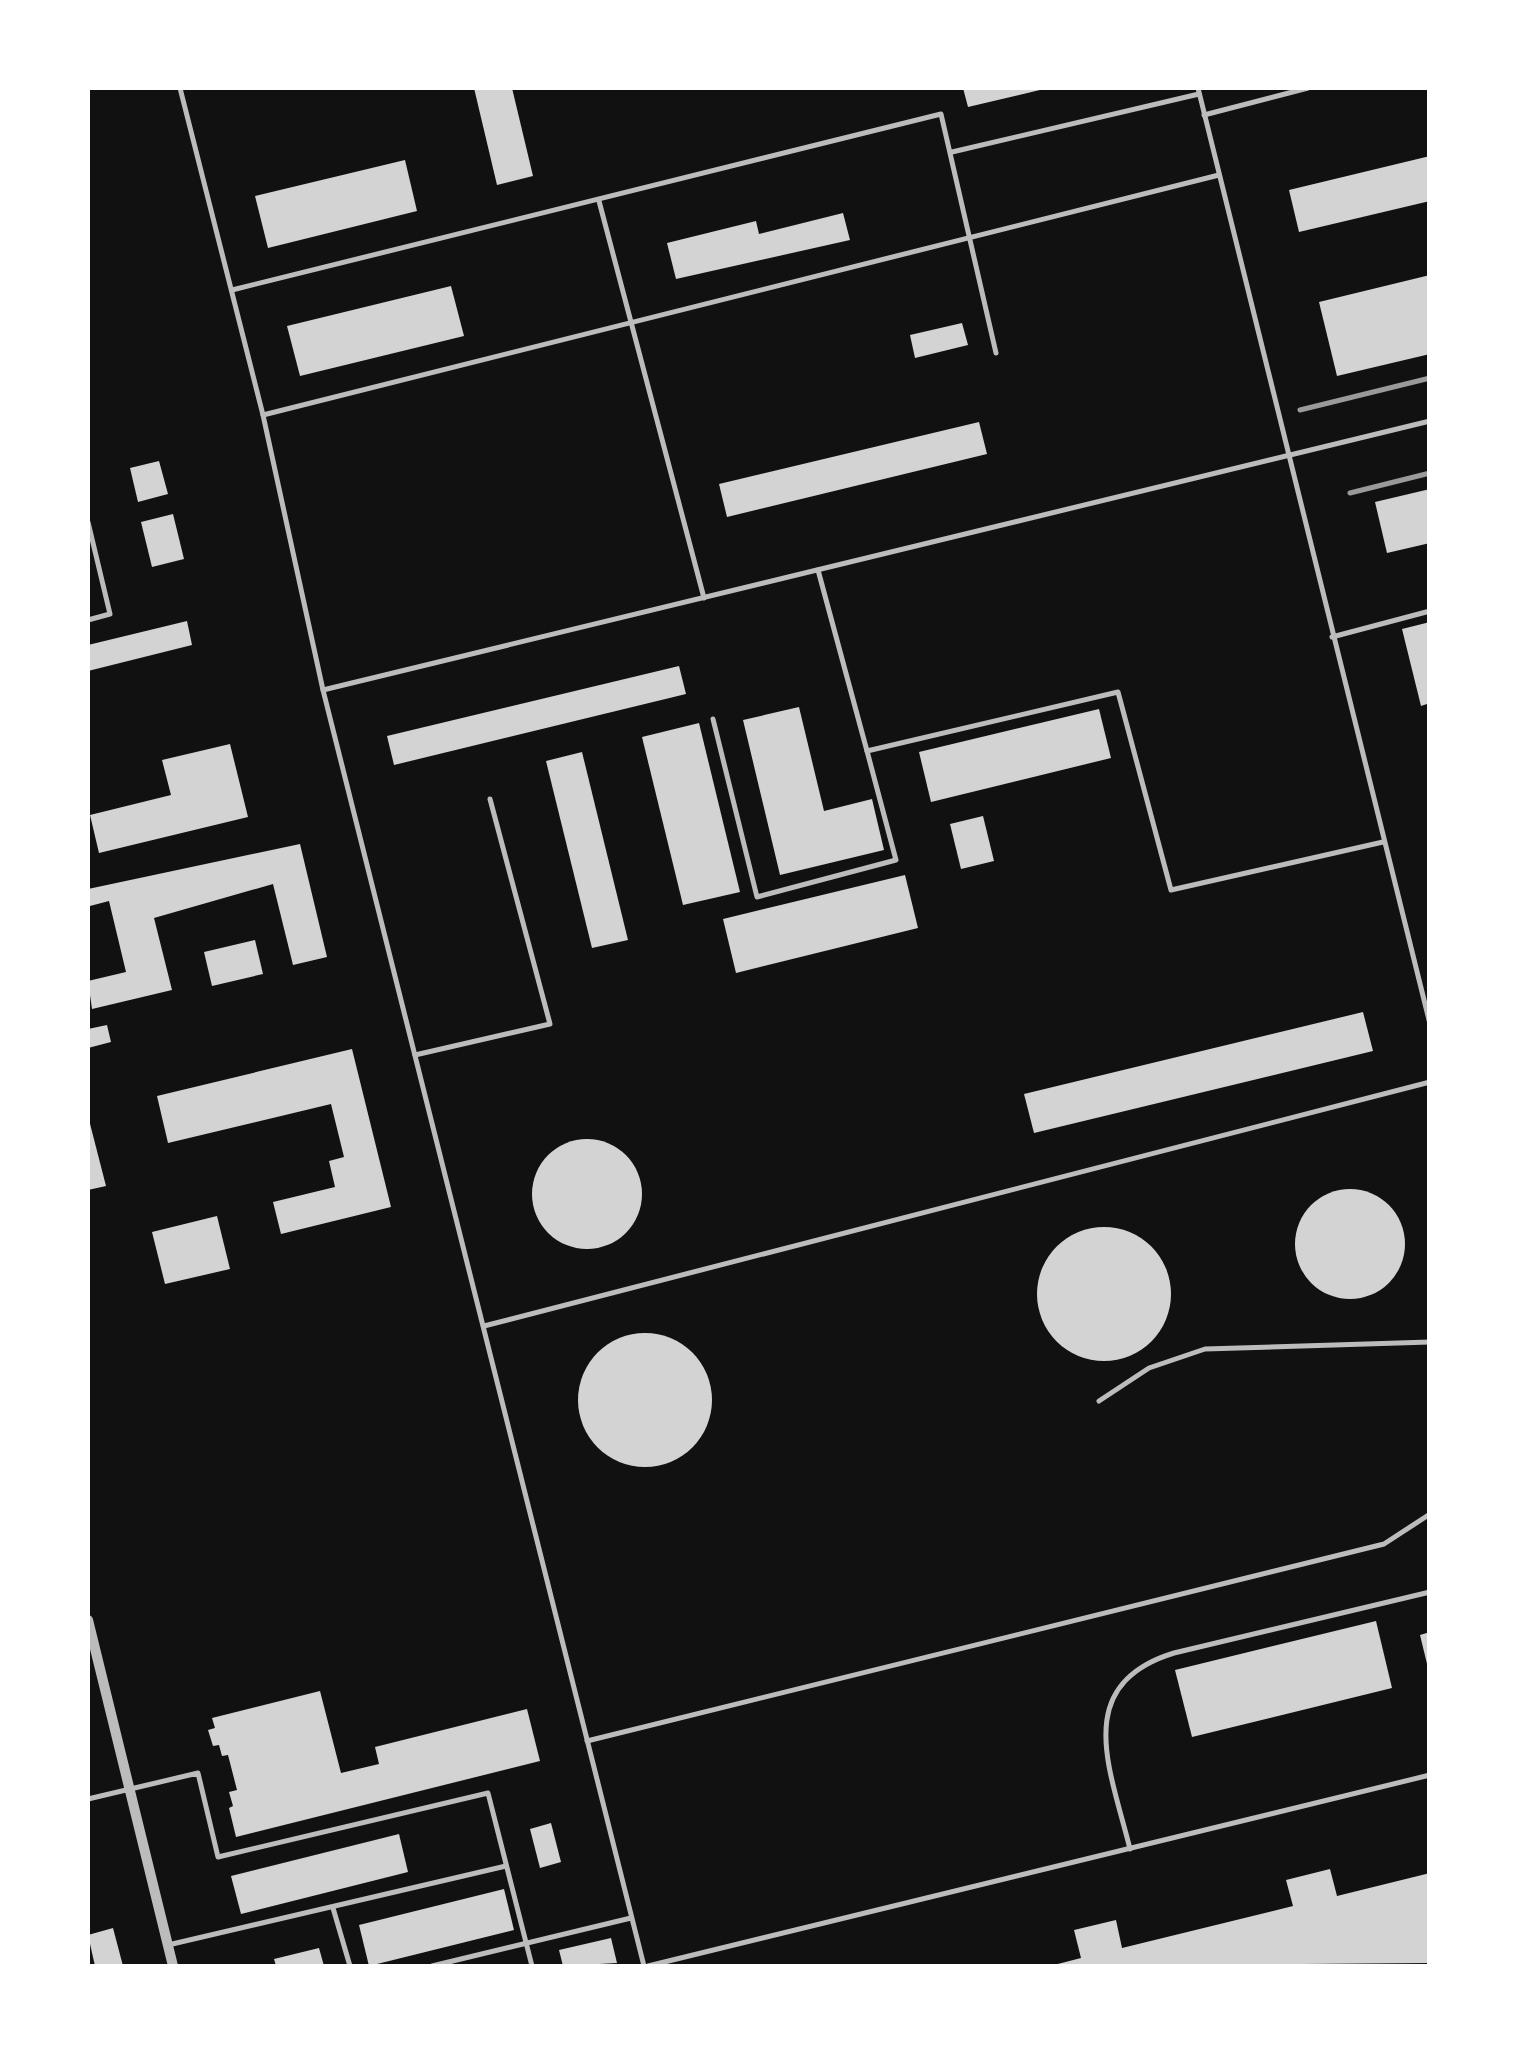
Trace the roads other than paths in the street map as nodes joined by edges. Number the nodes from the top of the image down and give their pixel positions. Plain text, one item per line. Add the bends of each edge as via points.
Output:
1 (180, 88) edge
2 (1308, 88) edge
3 (1198, 91) edge
4 (1204, 115) junction
5 (952, 152) junction
6 (1219, 176) junction
7 (600, 201) junction
8 (970, 236) junction
9 (232, 290) junction
10 (630, 319) junction
11 (996, 353) dead end
12 (263, 414) junction
13 (1430, 421) edge
14 (1286, 456) junction
15 (88, 522) edge
16 (818, 570) junction
17 (704, 598) junction
18 (1430, 611) edge
19 (88, 620) edge
20 (1332, 636) junction
21 (323, 690) junction
22 (713, 718) dead end
23 (867, 751) junction
24 (490, 799) dead end
25 (1384, 842) junction
26 (1430, 1024) edge
27 (415, 1055) junction
28 (1430, 1082) edge
29 (484, 1326) junction
30 (1430, 1342) edge
31 (1099, 1401) dead end
32 (1430, 1514) edge
33 (1430, 1592) edge
34 (88, 1620) edge
35 (587, 1740) junction
36 (1430, 1776) edge
37 (130, 1788) junction
38 (88, 1798) edge
39 (1130, 1849) junction
40 (506, 1866) junction
41 (333, 1908) junction
42 (631, 1918) junction
43 (526, 1944) junction
44 (168, 1945) junction
45 (173, 1966) edge
46 (350, 1966) edge
47 (432, 1966) edge
48 (532, 1966) edge
49 (646, 1966) edge

1 - 9 lane
2 - 4 lane
3 - 4 lane
3 - 5 lane
4 - 6 lane
5 - 7 lane via 941,114
5 - 8 lane
6 - 8 lane
6 - 14 lane
7 - 9 lane
7 - 10 lane
8 - 10 lane
8 - 11 lane
9 - 12 lane
10 - 12 lane
10 - 17 lane
12 - 21 lane
13 - 14 lane
14 - 16 lane
14 - 20 lane
15 - 19 lane via 110,614
16 - 17 lane
16 - 23 lane
17 - 21 lane
18 - 20 lane
20 - 25 lane
21 - 27 lane
22 - 23 lane via 757,897 896,860
23 - 25 lane via 1118,692 1171,890
24 - 27 lane via 550,1024
25 - 26 lane
27 - 29 lane
28 - 29 lane
29 - 35 lane
30 - 31 lane via 1205,1349 1149,1368
32 - 35 lane via 1384,1544
33 - 39 lane via 1174,1652 1136,1668 1104,1719 1105,1750
34 - 37 street
35 - 42 lane
36 - 39 lane
37 - 38 lane
37 - 40 lane via 198,1773 218,1857 488,1794
37 - 44 street
39 - 49 lane
40 - 41 lane
40 - 43 lane
41 - 44 lane
41 - 46 lane
42 - 43 lane
42 - 49 lane
43 - 47 lane
43 - 48 lane
44 - 45 street

